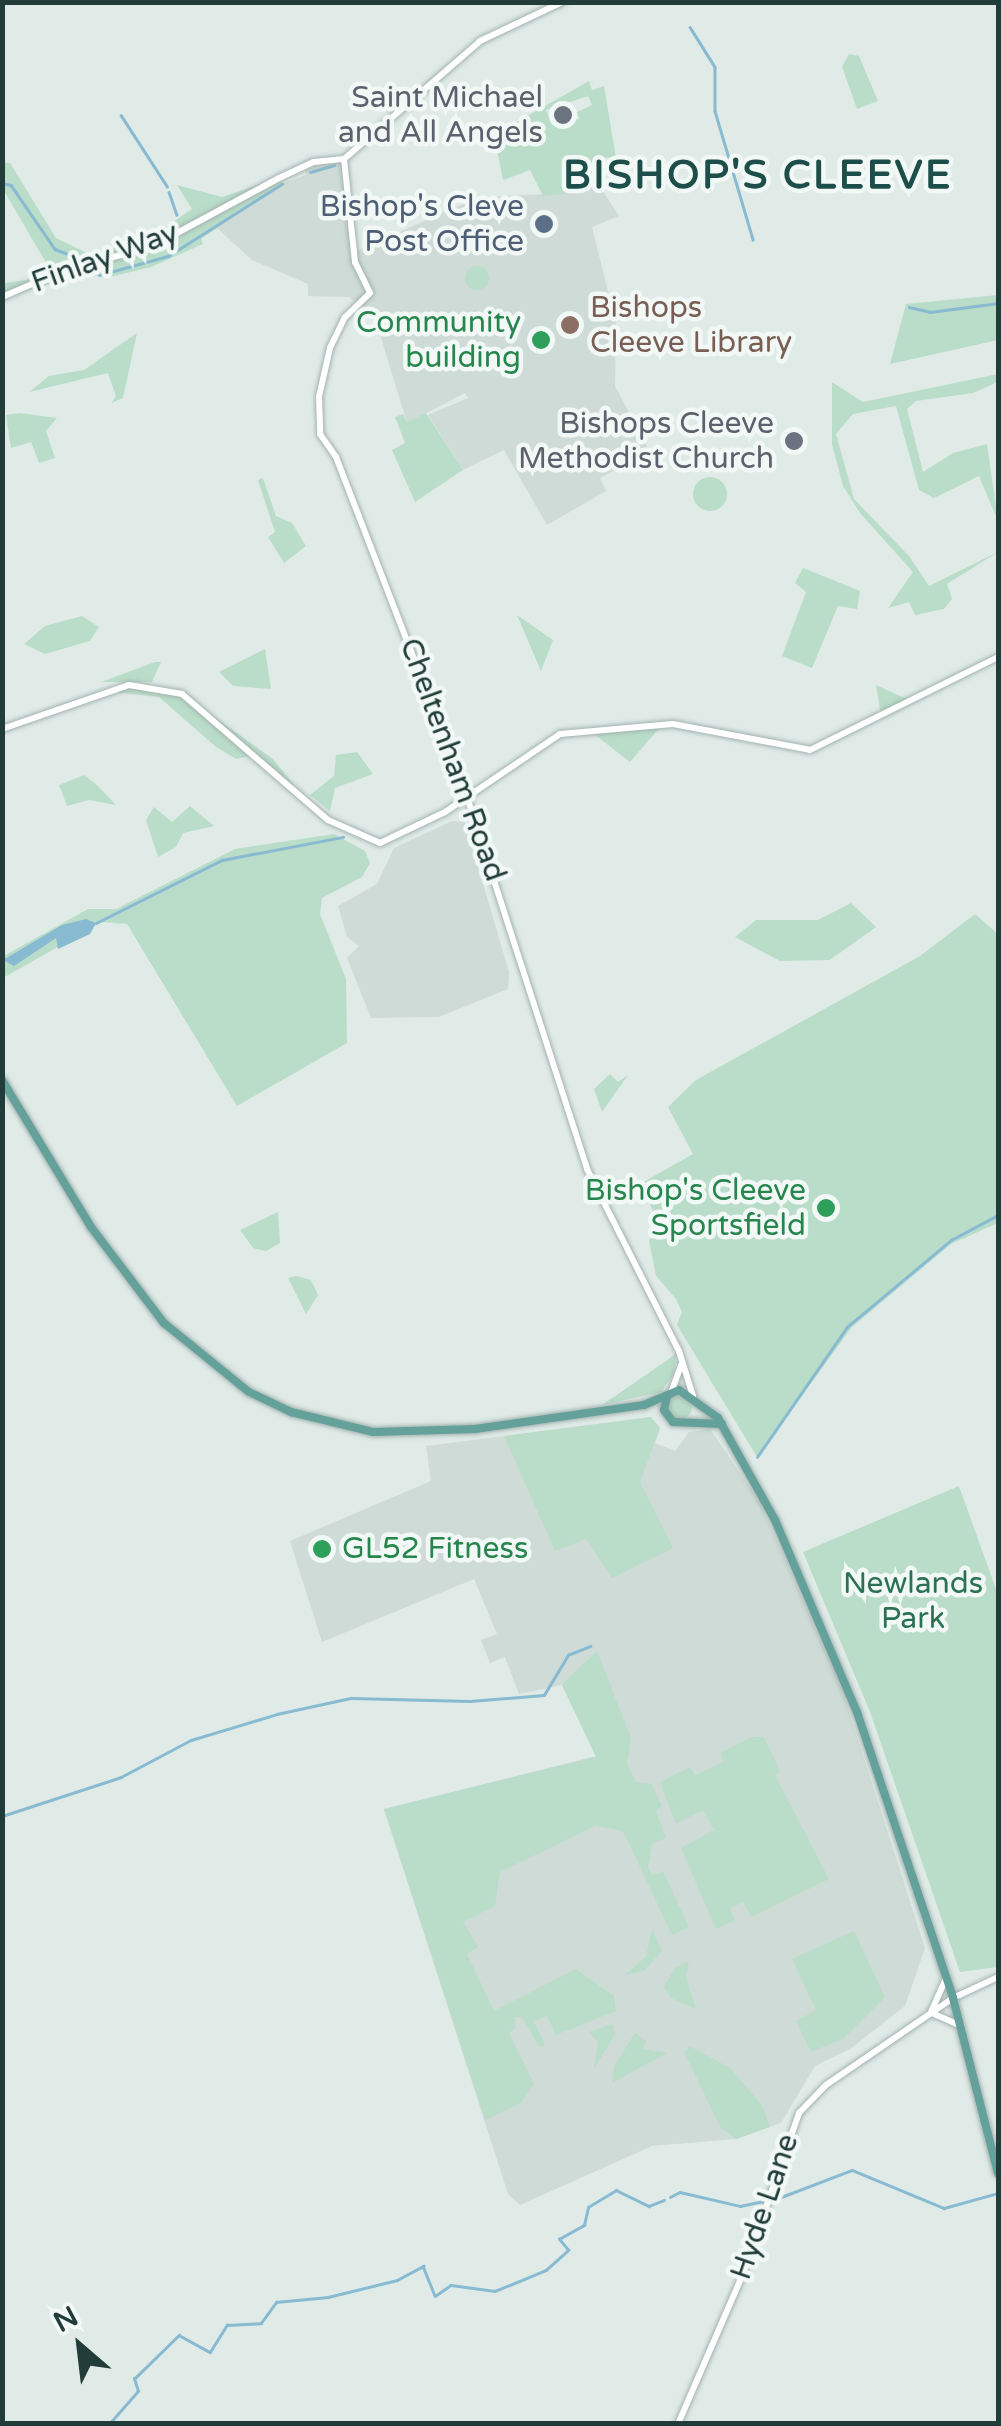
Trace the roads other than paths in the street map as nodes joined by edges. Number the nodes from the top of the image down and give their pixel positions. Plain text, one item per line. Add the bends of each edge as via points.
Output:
1 (562, 2) edge
2 (344, 159) junction
3 (5, 295) edge
4 (998, 657) edge
5 (2, 729) edge
6 (467, 798) junction
7 (2, 1080) edge
8 (682, 1363) junction
9 (670, 1394) junction
10 (694, 1397) junction
11 (644, 1405) junction
12 (666, 1416) junction
13 (686, 1422) junction
14 (722, 1424) junction
15 (998, 1977) edge
16 (946, 1978) junction
17 (952, 1998) junction
18 (930, 2013) junction
19 (961, 2026) junction
20 (998, 2173) edge
21 (678, 2424) edge

1 - 2 street via 480,41
2 - 3 street, Finlay Way via 313,162 151,248 64,270
2 - 6 street, Cheltenham Road via 356,262 370,293 344,317 330,348 318,424
4 - 6 street via 810,750 673,724 560,734
5 - 6 street via 104,691 158,688 208,712 328,820 380,843
6 - 8 street, Cheltenham Road via 587,1169
7 - 11 main road via 92,1227 164,1323 249,1392 331,1424 432,1434
8 - 9 street
8 - 10 street, Cheltenham Road
9 - 10 main road
9 - 11 main road
9 - 12 main road
10 - 13 main road via 695,1414
10 - 14 main road
11 - 12 main road
12 - 13 main road
13 - 14 main road
14 - 16 main road via 774,1520 845,1679
15 - 17 street, Hyde Lane
16 - 17 main road
16 - 18 street
17 - 18 street, Hyde Lane
17 - 19 main road
18 - 19 street
18 - 21 street, Hyde Lane via 826,2085 790,2126 747,2265
19 - 20 main road

